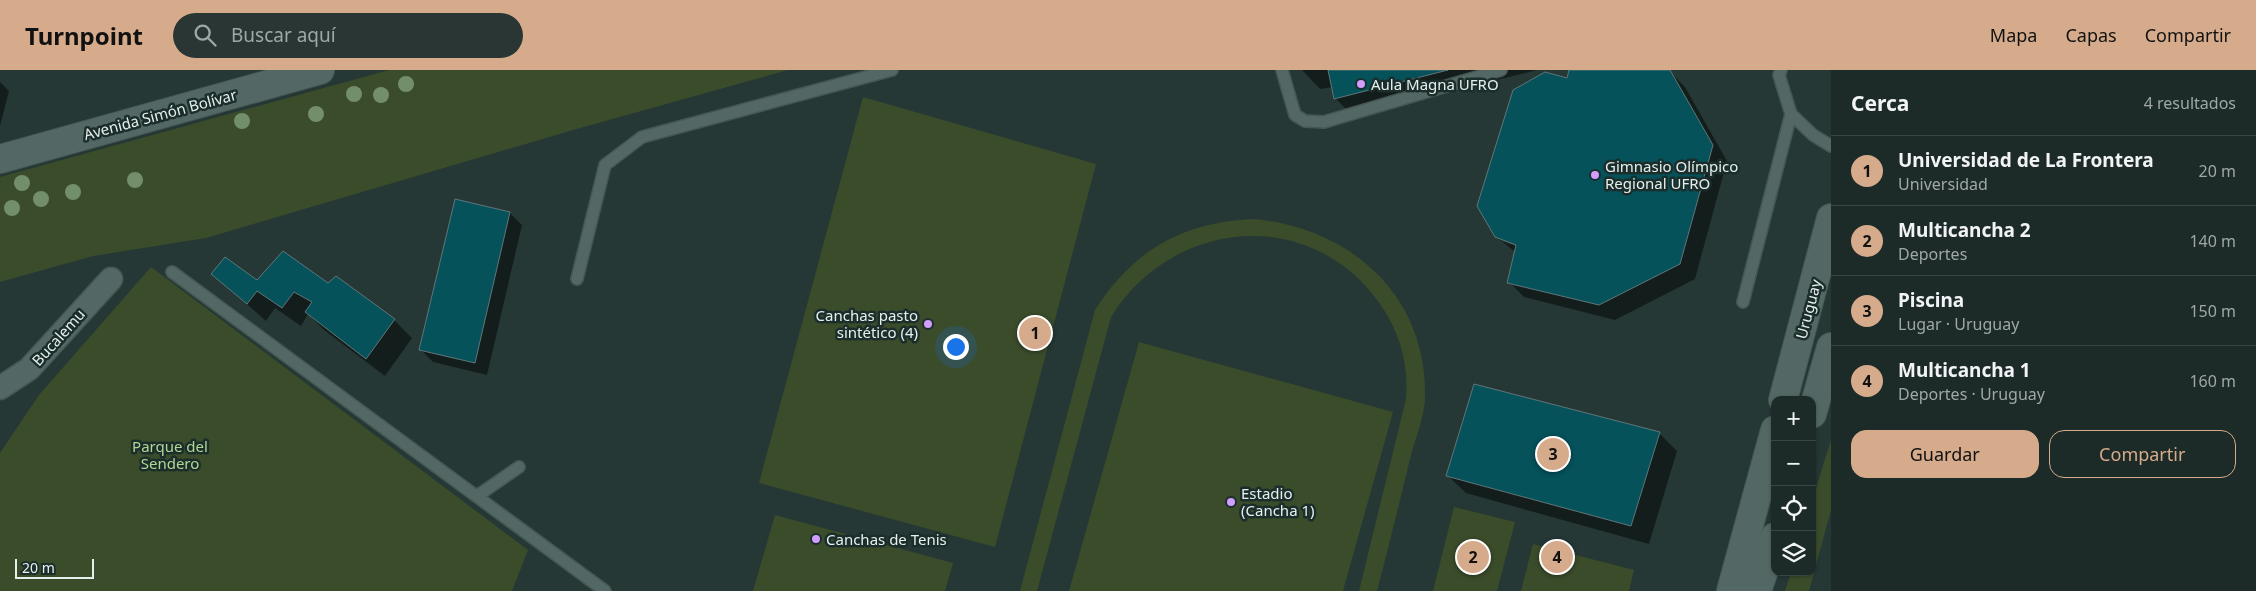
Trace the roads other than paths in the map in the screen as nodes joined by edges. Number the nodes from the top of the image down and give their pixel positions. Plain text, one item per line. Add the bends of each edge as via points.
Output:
1 (320, 70) edge
2 (892, 70) edge
3 (1282, 70) edge
4 (1501, 70) edge
5 (1781, 70) edge
6 (1791, 114) junction
7 (1831, 146) edge
8 (0, 159) edge
9 (1831, 218) edge
10 (172, 272) dead end
11 (1824, 276) edge
12 (111, 279) dead end
13 (577, 279) dead end
14 (1743, 302) dead end
15 (1831, 347) edge
16 (0, 388) edge
17 (1784, 396) edge
18 (1816, 400) edge
19 (1772, 441) edge
20 (519, 467) dead end
21 (477, 496) junction
22 (1771, 549) edge
23 (605, 591) edge
24 (1731, 591) edge
25 (1757, 591) edge

1 - 8 main road, Avenida Simón Bolívar
2 - 13 lane via 642,137 605,165
3 - 4 lane via 1294,115 1305,121 1324,122
5 - 6 lane via 1779,75
6 - 7 lane via 1813,135
6 - 14 lane
9 - 11 main road, Uruguay
10 - 21 lane
11 - 17 main road, Uruguay
12 - 16 street, Bucalemu via 29,369
15 - 18 main road
19 - 24 main road
20 - 21 lane
21 - 23 lane
22 - 25 main road

